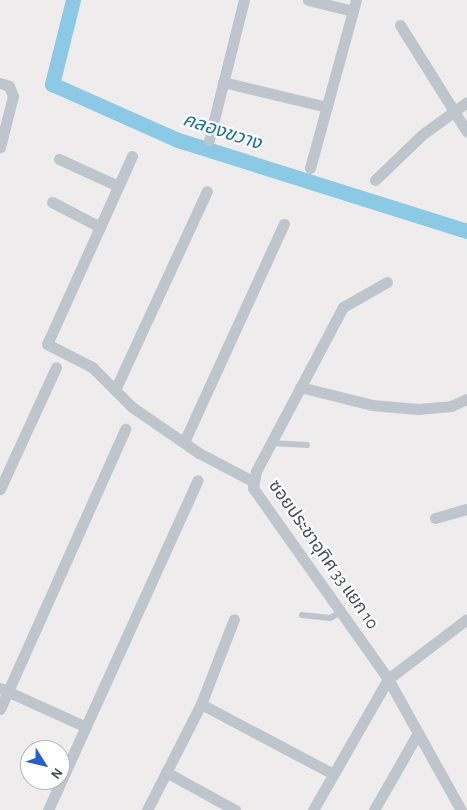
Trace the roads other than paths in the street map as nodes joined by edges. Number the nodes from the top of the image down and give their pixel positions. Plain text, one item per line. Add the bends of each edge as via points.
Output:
1 (244, 0) edge
2 (308, 0) edge
3 (356, 0) edge
4 (353, 12) junction
5 (400, 26) dead end
6 (0, 82) edge
7 (224, 82) junction
8 (467, 102) edge
9 (326, 107) junction
10 (454, 110) junction
11 (467, 132) edge
12 (209, 140) dead end
13 (0, 146) edge
14 (132, 156) dead end
15 (59, 158) dead end
16 (310, 168) dead end
17 (375, 180) dead end
18 (118, 186) junction
19 (207, 191) dead end
20 (52, 202) dead end
21 (284, 224) dead end
22 (100, 226) junction
23 (387, 282) dead end
24 (56, 367) dead end
25 (300, 387) junction
26 (115, 390) junction
27 (467, 399) edge
28 (125, 429) dead end
29 (184, 442) junction
30 (272, 443) junction
31 (307, 445) dead end
32 (198, 480) dead end
33 (252, 481) junction
34 (0, 489) edge
35 (467, 509) edge
36 (435, 518) dead end
37 (340, 613) junction
38 (302, 615) dead end
39 (234, 619) dead end
40 (467, 619) edge
41 (388, 679) junction
42 (4, 690) edge
43 (201, 704) junction
44 (0, 708) edge
45 (86, 727) junction
46 (418, 733) junction
47 (166, 772) junction
48 (334, 774) junction
49 (48, 810) edge
50 (147, 810) edge
51 (235, 810) edge
52 (314, 810) edge
53 (374, 810) edge
54 (461, 810) edge

1 - 7 street
2 - 4 street
3 - 4 street
4 - 9 street
5 - 10 street
6 - 13 street via 10,86 13,96
7 - 9 street
7 - 12 street
8 - 10 street
9 - 16 street
10 - 11 street
10 - 17 street
14 - 18 street
15 - 18 street
18 - 22 street
19 - 26 street
20 - 22 street
21 - 29 street
22 - 26 street via 47,344 92,367
23 - 25 street, ซอยประชาอุทิศ 33 แยก 10 via 343,307
24 - 34 street
25 - 27 street via 372,406 418,409 451,406
25 - 30 street, ซอยประชาอุทิศ 33 แยก 10
26 - 29 street via 132,407
28 - 42 street
29 - 33 street
30 - 31 lane
30 - 33 street, ซอยประชาอุทิศ 33 แยก 10
32 - 45 street
33 - 37 street, ซอยประชาอุทิศ 33 แยก 10 via 257,495
35 - 36 street
37 - 38 lane via 330,618
37 - 41 street, ซอยประชาอุทิศ 33 แยก 10
39 - 43 street
40 - 41 street
41 - 46 street, ซอยประชาอุทิศ 33 แยก 10
41 - 48 street
42 - 44 street
42 - 45 street
43 - 47 street
43 - 48 street
45 - 49 street
46 - 53 street
46 - 54 street, ซอยประชาอุทิศ 33 แยก 10
47 - 50 street
47 - 51 street
48 - 52 street

